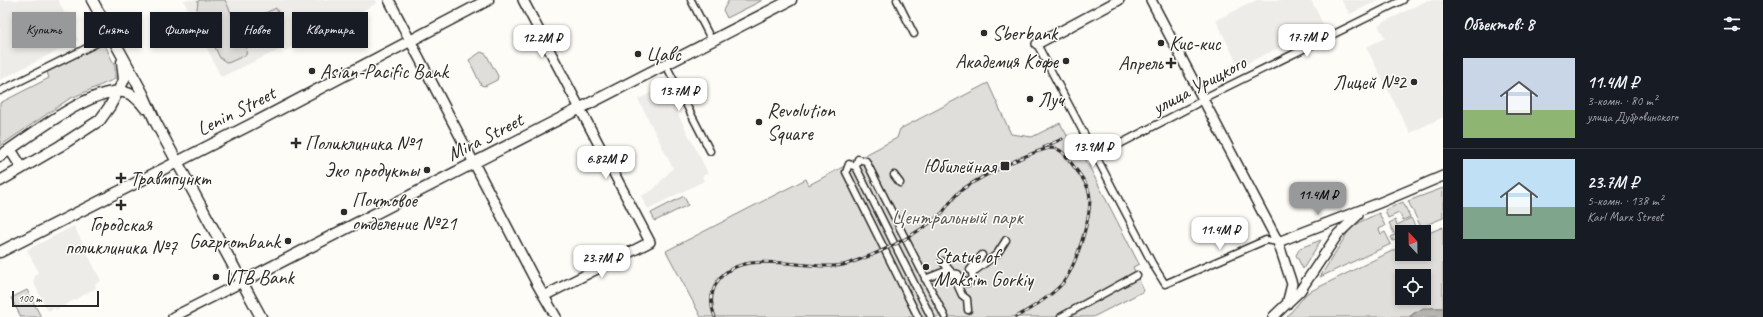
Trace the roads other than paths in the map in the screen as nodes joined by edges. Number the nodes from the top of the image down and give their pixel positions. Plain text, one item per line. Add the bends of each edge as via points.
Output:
1 (92, 0) edge
2 (389, 0) edge
3 (488, 0) edge
4 (523, 0) edge
5 (691, 0) edge
6 (791, 0) edge
7 (897, 0) edge
8 (1119, 0) edge
9 (1151, 0) edge
10 (1403, 0) edge
11 (98, 12) edge
12 (914, 34) dead end
13 (410, 40) junction
14 (712, 41) junction
15 (1037, 44) joint
16 (87, 48) edge
17 (117, 48) edge
18 (120, 55) junction
19 (666, 65) junction
20 (0, 91) edge
21 (118, 92) junction
22 (1202, 99) junction
23 (580, 109) junction
24 (156, 123) junction
25 (10, 149) junction
26 (710, 151) dead end
27 (0, 156) edge
28 (1097, 156) junction
29 (177, 162) junction
30 (474, 163) junction
31 (856, 166) junction
32 (22, 168) junction
33 (894, 175) dead end
34 (1443, 176) edge
35 (0, 181) edge
36 (900, 183) dead end
37 (1365, 209) junction
38 (1006, 240) dead end
39 (1278, 242) junction
40 (0, 252) edge
41 (942, 261) dead end
42 (985, 264) junction
43 (952, 272) junction
44 (971, 272) junction
45 (1137, 275) dead end
46 (925, 279) junction
47 (242, 282) junction
48 (967, 283) junction
49 (544, 296) junction
50 (967, 299) junction
51 (1287, 304) junction
52 (968, 310) dead end
53 (173, 317) edge
54 (261, 317) edge
55 (556, 317) edge
56 (918, 317) edge
57 (931, 317) edge
58 (945, 317) edge
59 (1060, 317) edge
60 (1273, 317) edge

1 - 11 main road
2 - 13 street
3 - 13 main road, Lenin Street
4 - 23 street
5 - 14 street
6 - 14 main road, Mira Street
7 - 12 street
8 - 15 street
9 - 22 street
10 - 22 street, улица Урицкого
13 - 29 main road, Lenin Street
13 - 30 street
14 - 19 main road, Mira Street
15 - 28 street
16 - 20 street
17 - 18 main road
18 - 21 main road via 124,80
18 - 24 main road via 143,94
19 - 23 main road, Mira Street
19 - 26 street
21 - 24 main road via 125,92 138,99
21 - 25 main road via 101,94 89,99
21 - 32 main road via 100,120
22 - 28 street, улица Урицкого
22 - 39 street
23 - 30 main road, Mira Street
23 - 49 street via 650,242
24 - 29 main road
25 - 27 main road
25 - 32 main road
28 - 39 street via 1165,284 1266,240
29 - 40 main road, Lenin Street
29 - 47 main road
30 - 47 main road, Mira Street
30 - 49 street
31 - 46 street via 858,159 866,161
31 - 56 street via 849,164 846,172
31 - 57 street
32 - 35 main road
33 - 36 street
34 - 37 street
37 - 39 street
37 - 51 street via 1338,234 1300,291
38 - 42 street via 997,254
39 - 51 street via 1292,284
41 - 43 street
42 - 44 street
42 - 44 street via 981,257
43 - 44 street via 964,269
43 - 46 street
43 - 48 street
43 - 50 street via 962,295
44 - 48 street via 973,279
45 - 59 street
46 - 58 street
47 - 53 street, Mira Street
47 - 54 main road
48 - 50 street
49 - 55 street
50 - 52 street
51 - 60 street

